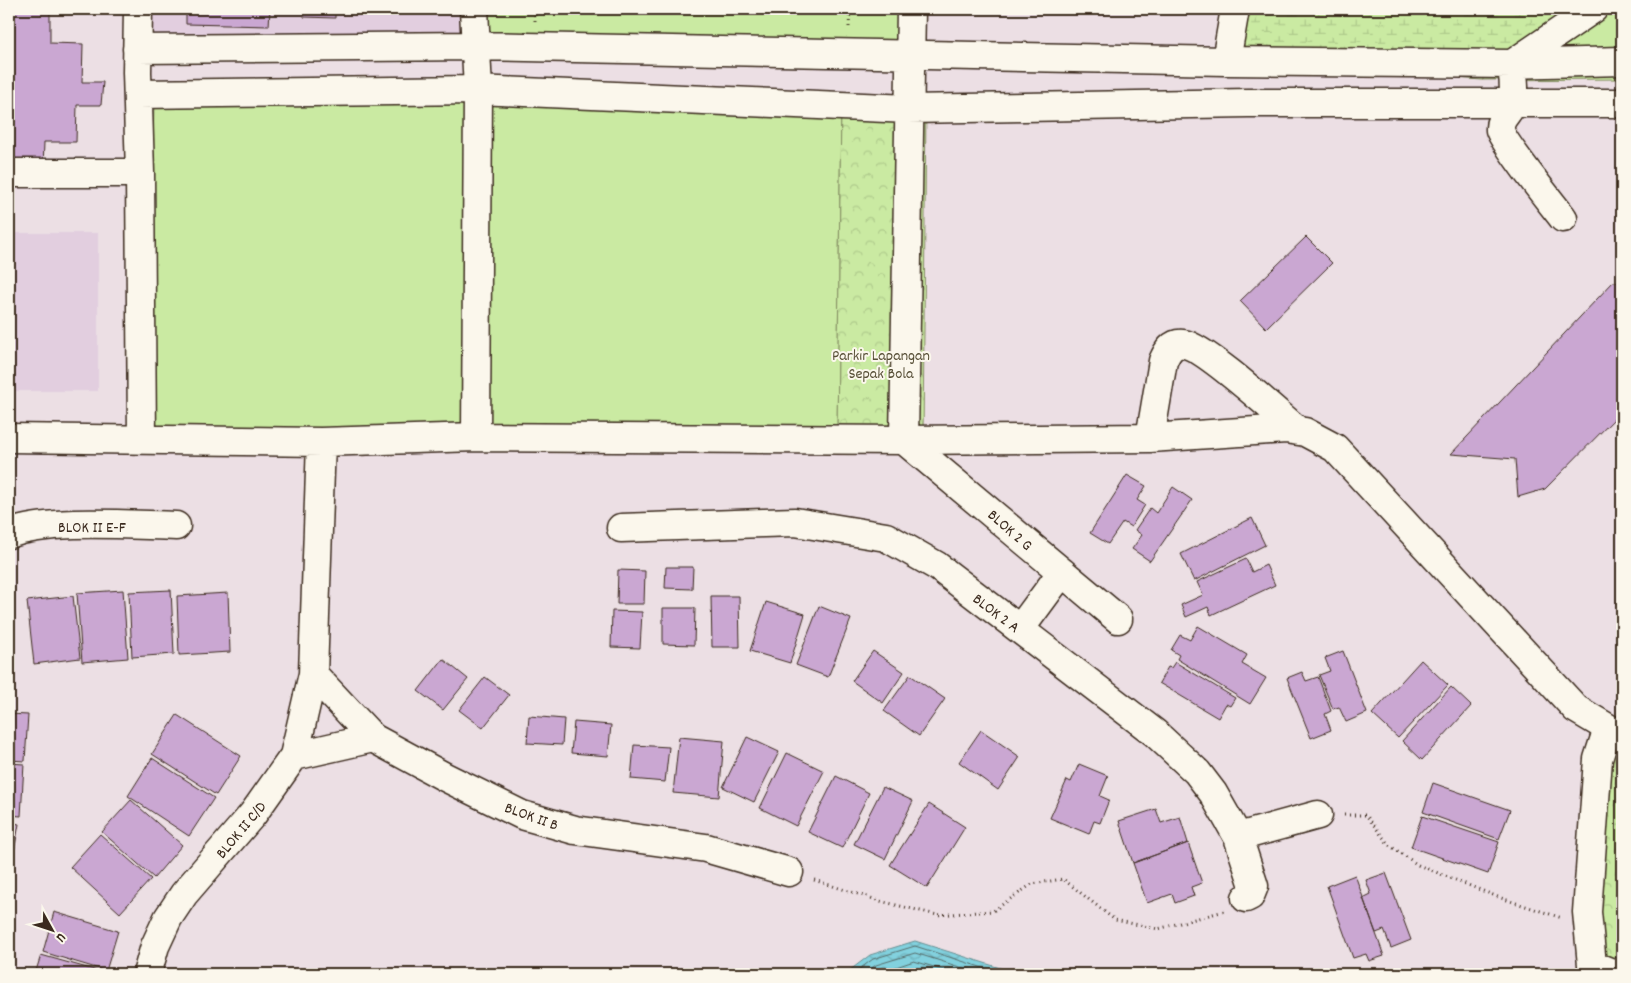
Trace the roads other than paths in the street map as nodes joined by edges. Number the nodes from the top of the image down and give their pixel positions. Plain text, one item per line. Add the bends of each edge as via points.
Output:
1 (138, 9) edge
2 (474, 9) edge
3 (911, 9) edge
4 (1236, 9) edge
5 (1593, 9) edge
6 (475, 46) junction
7 (137, 49) junction
8 (910, 54) junction
9 (1226, 61) junction
10 (1622, 62) edge
11 (1512, 64) junction
12 (478, 90) junction
13 (138, 94) junction
14 (1512, 104) junction
15 (1622, 104) edge
16 (909, 109) junction
17 (9, 173) edge
18 (140, 173) junction
19 (1563, 218) dead end
20 (1297, 430) junction
21 (476, 437) junction
22 (9, 438) edge
23 (1150, 438) junction
24 (142, 439) junction
25 (904, 440) junction
26 (322, 442) junction
27 (176, 526) dead end
28 (621, 528) dead end
29 (9, 534) edge
30 (1062, 572) junction
31 (1118, 618) dead end
32 (1020, 629) junction
33 (313, 674) junction
34 (1615, 726) edge
35 (373, 738) junction
36 (294, 756) junction
37 (1318, 815) road end
38 (1238, 838) junction
39 (789, 872) road end
40 (1246, 898) road end
41 (1588, 970) edge
42 (1622, 972) edge
43 (146, 974) edge

1 - 7 street
2 - 6 street
3 - 8 street
4 - 9 street
5 - 11 street
6 - 7 street
6 - 8 street
6 - 12 street
7 - 13 street
8 - 9 street
8 - 16 street
9 - 11 street
10 - 11 street
11 - 14 street
12 - 13 street
12 - 16 street
12 - 21 street
13 - 18 street
14 - 15 street
14 - 16 street via 1248,103
14 - 19 street via 1501,118 1500,131 1507,145
16 - 25 street
17 - 18 street
18 - 24 street
20 - 23 street
20 - 23 street via 1204,353 1185,344 1177,344 1172,346 1163,361
20 - 34 street via 1316,436 1335,448 1576,709
21 - 25 street
21 - 26 street
22 - 24 street
23 - 25 street
24 - 26 street
25 - 30 street, BLOK 2 G
26 - 33 street, BLOK II C/D
27 - 29 street, BLOK II E-F via 64,525 22,528
28 - 32 street, BLOK 2 A via 795,522 886,537 937,566
30 - 31 street, BLOK 2 G
30 - 32 street
32 - 38 street, BLOK 2 A via 1155,733 1197,772 1214,793
33 - 35 street, BLOK II B
33 - 36 street, BLOK II C/D
34 - 41 street via 1598,759 1587,912
35 - 36 street
35 - 39 street, BLOK II B via 522,815 575,830 706,848
36 - 43 street, BLOK II C/D via 253,814 184,894 168,918
37 - 38 street
38 - 40 street, BLOK 2 A via 1254,886
41 - 42 street

